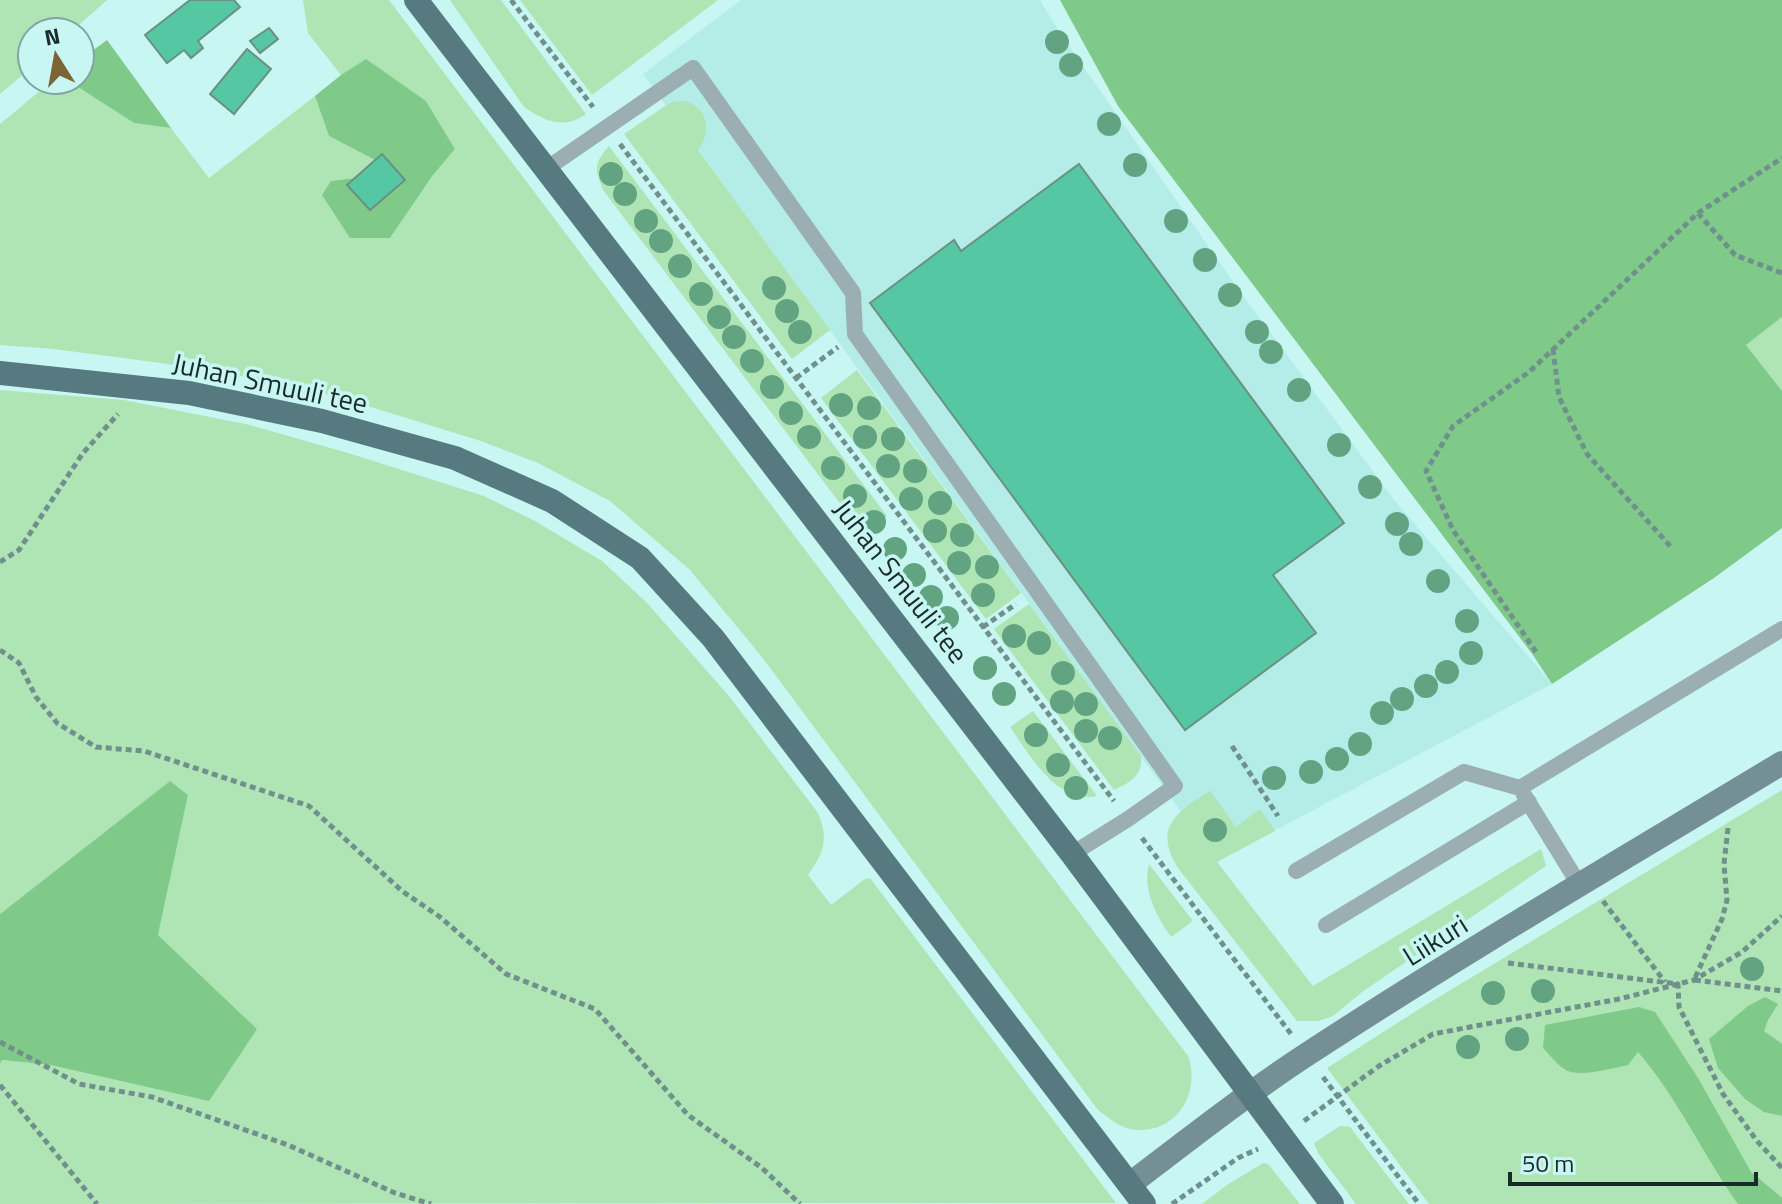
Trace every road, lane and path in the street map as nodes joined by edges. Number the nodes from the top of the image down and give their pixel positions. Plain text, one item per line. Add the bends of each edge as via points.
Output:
1 (416, 0) edge
2 (511, 0) edge
3 (607, 126) junction
4 (1782, 158) edge
5 (546, 169) junction
6 (1698, 213) junction
7 (1782, 273) edge
8 (855, 334) junction
9 (1553, 349) junction
10 (0, 373) edge
11 (796, 378) junction
12 (138, 387) junction
13 (1671, 547) dead end
14 (0, 562) edge
15 (1037, 590) junction
16 (983, 627) junction
17 (1782, 629) edge
18 (0, 650) edge
19 (1536, 652) dead end
20 (1232, 746) dead end
21 (1782, 763) edge
22 (1524, 795) junction
23 (1726, 797) junction
24 (1278, 816) dead end
25 (1128, 819) junction
26 (1072, 854) junction
27 (1296, 871) dead end
28 (1584, 884) junction
29 (1782, 916) edge
30 (1326, 925) dead end
31 (1463, 957) junction
32 (1694, 980) junction
33 (1665, 983) junction
34 (1678, 984) junction
35 (1782, 991) edge
36 (0, 1042) edge
37 (1307, 1055) junction
38 (0, 1085) edge
39 (1251, 1093) junction
40 (1338, 1097) junction
41 (1782, 1168) edge
42 (1137, 1194) edge
43 (97, 1204) edge
44 (431, 1204) edge
45 (800, 1204) edge
46 (1332, 1204) edge
47 (1419, 1204) edge

1 - 5 main road, Juhan Smuuli tee
2 - 3 path
3 - 5 lane
3 - 8 lane via 693,68 853,293
3 - 11 path
4 - 6 path
5 - 26 main road, Juhan Smuuli tee
6 - 7 path via 1735,255
6 - 9 path
8 - 11 path
8 - 15 lane
9 - 13 path via 1559,397 1587,454
9 - 19 path via 1453,426 1426,471 1453,530
10 - 12 main road, Juhan Smuuli tee
11 - 16 path
12 - 14 path via 83,453 19,550
12 - 42 main road, Juhan Smuuli tee via 322,421 455,458 552,501 640,558 713,638
15 - 16 path
15 - 25 lane via 1175,786
16 - 25 path
17 - 22 lane
18 - 45 path via 19,663 57,723 96,747 144,751 309,806 402,891 506,974 595,1009 688,1115 762,1168
20 - 24 path
21 - 23 street, Liikuri
22 - 27 lane via 1464,772
22 - 28 lane
22 - 30 lane
23 - 28 street, Liikuri
23 - 32 path via 1727,900
25 - 26 lane
25 - 37 path
26 - 39 main road, Juhan Smuuli tee
28 - 31 street, Liikuri
28 - 33 path
29 - 32 path via 1742,952
31 - 33 path
31 - 37 street, Liikuri
32 - 34 path
32 - 35 path
33 - 34 path
34 - 40 path via 1433,1034
34 - 41 path via 1679,1007 1723,1094
36 - 44 path via 79,1084 152,1097
37 - 39 street, Liikuri
37 - 40 path
38 - 43 path
39 - 42 street, Liikuri
39 - 46 main road, Juhan Smuuli tee
40 - 47 path

